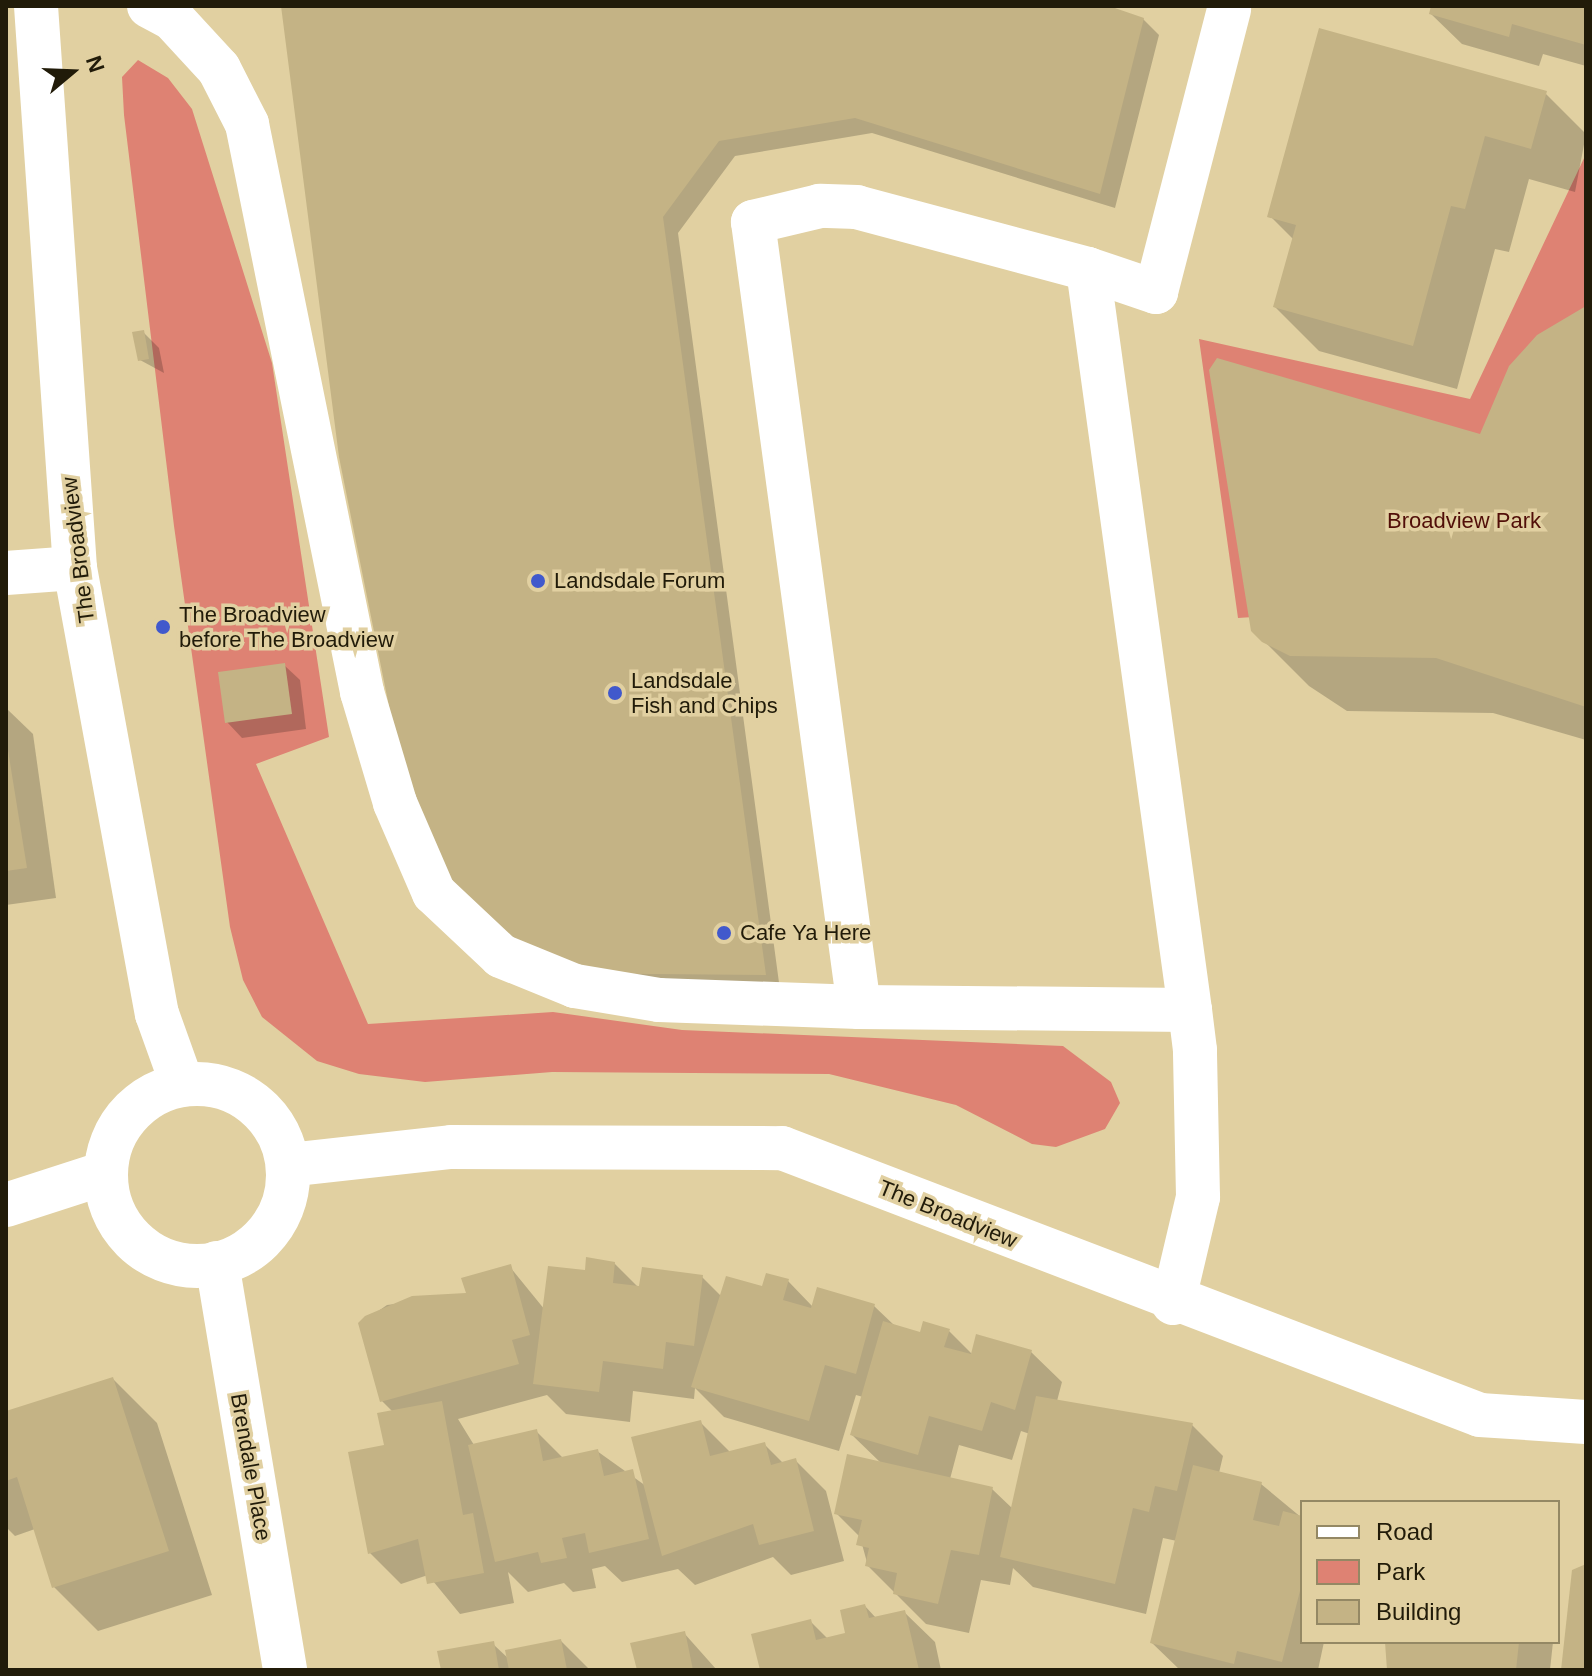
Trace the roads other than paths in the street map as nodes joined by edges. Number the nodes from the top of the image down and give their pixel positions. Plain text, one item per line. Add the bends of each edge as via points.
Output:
1 (36, 6) edge
2 (149, 6) edge
3 (1229, 9) dead end
4 (1088, 269) junction
5 (75, 568) junction
6 (6, 573) edge
7 (859, 1007) junction
8 (1190, 1010) junction
9 (182, 1084) junction
10 (288, 1165) junction
11 (105, 1173) junction
12 (6, 1205) edge
13 (217, 1263) junction
14 (1173, 1303) junction
15 (1586, 1422) edge
16 (285, 1670) edge

1 - 5 street, The Broadview
2 - 7 street via 172,18 219,69 247,124 362,692 395,803 434,893 501,956 575,986 659,1000
3 - 4 street via 1156,292
4 - 7 street via 857,207 820,206 753,222
4 - 8 street
5 - 6 street
5 - 9 street, The Broadview via 157,1014
7 - 8 street
8 - 14 street via 1198,1197
9 - 10 street via 212,1084 264,1112
9 - 11 street via 158,1092 120,1125
10 - 13 street via 287,1192 263,1238
10 - 14 street, The Broadview via 451,1147 782,1148
11 - 12 street
11 - 13 street via 109,1200 139,1246 190,1266
13 - 16 street, Brendale Place
14 - 15 street, The Broadview via 1480,1415

